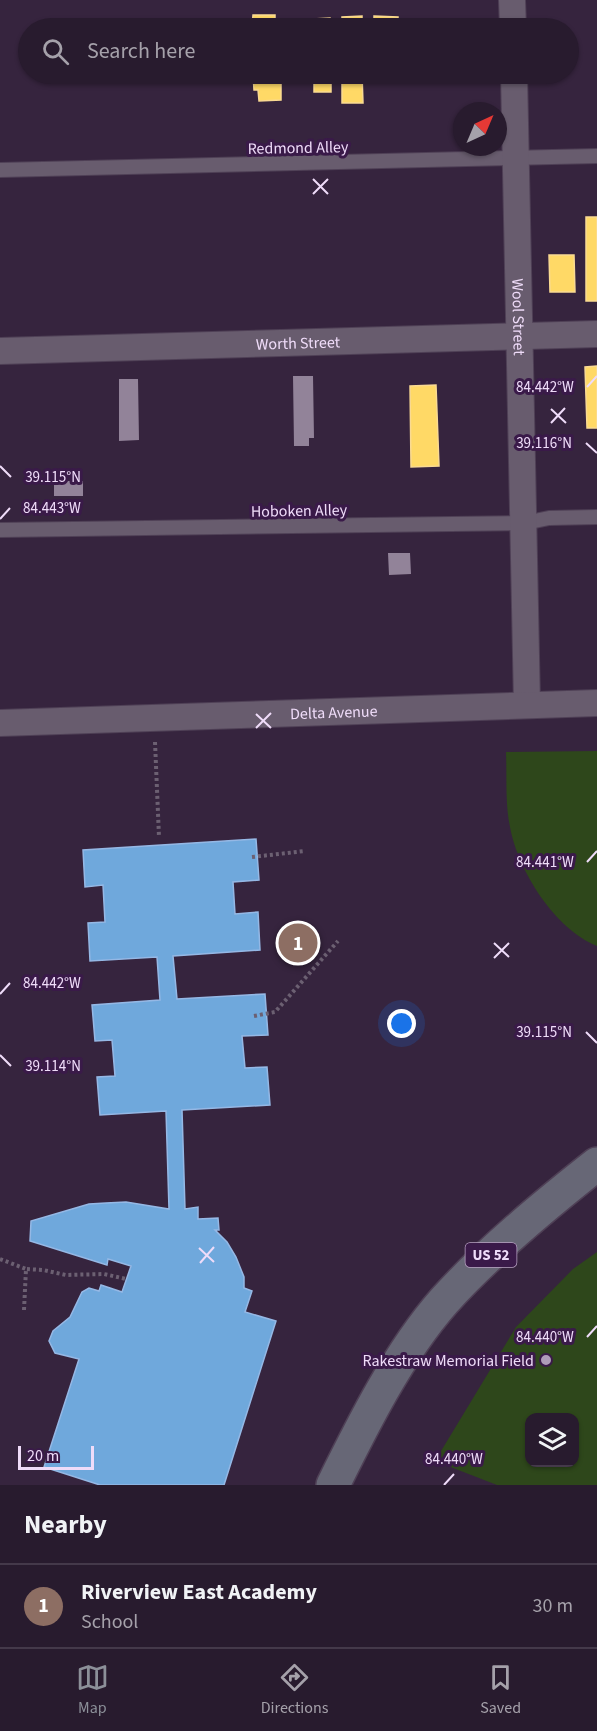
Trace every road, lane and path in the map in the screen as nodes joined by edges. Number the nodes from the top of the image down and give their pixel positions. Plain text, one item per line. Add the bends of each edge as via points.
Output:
1 (512, 0) edge
2 (513, 18) edge
3 (514, 84) edge
4 (597, 156) edge
5 (517, 158) junction
6 (0, 170) edge
7 (597, 334) edge
8 (520, 335) junction
9 (0, 351) edge
10 (597, 517) edge
11 (525, 523) junction
12 (0, 530) edge
13 (597, 703) edge
14 (527, 704) junction
15 (154, 717) junction
16 (0, 723) edge
17 (159, 837) dead end
18 (305, 851) dead end
19 (252, 857) dead end
20 (339, 941) dead end
21 (254, 1016) dead end
22 (597, 1164) edge
23 (0, 1259) edge
24 (26, 1269) junction
25 (126, 1279) dead end
26 (24, 1310) dead end
27 (333, 1485) edge

1 - 2 street
3 - 5 street, Wool Street
4 - 5 lane, Redmond Alley
5 - 6 lane, Redmond Alley
5 - 8 street, Wool Street
7 - 8 street, Worth Street
8 - 9 street, Worth Street
8 - 11 street, Wool Street
10 - 11 lane, Hoboken Alley
11 - 12 lane, Hoboken Alley
11 - 14 street, Wool Street
13 - 14 street, Delta Avenue
14 - 15 street, Delta Avenue
15 - 16 street, Delta Avenue
15 - 17 path
18 - 19 path
20 - 21 path via 275,1012
22 - 27 main road, US 52 via 443,1302 396,1370
23 - 24 path
24 - 25 path
24 - 26 path

